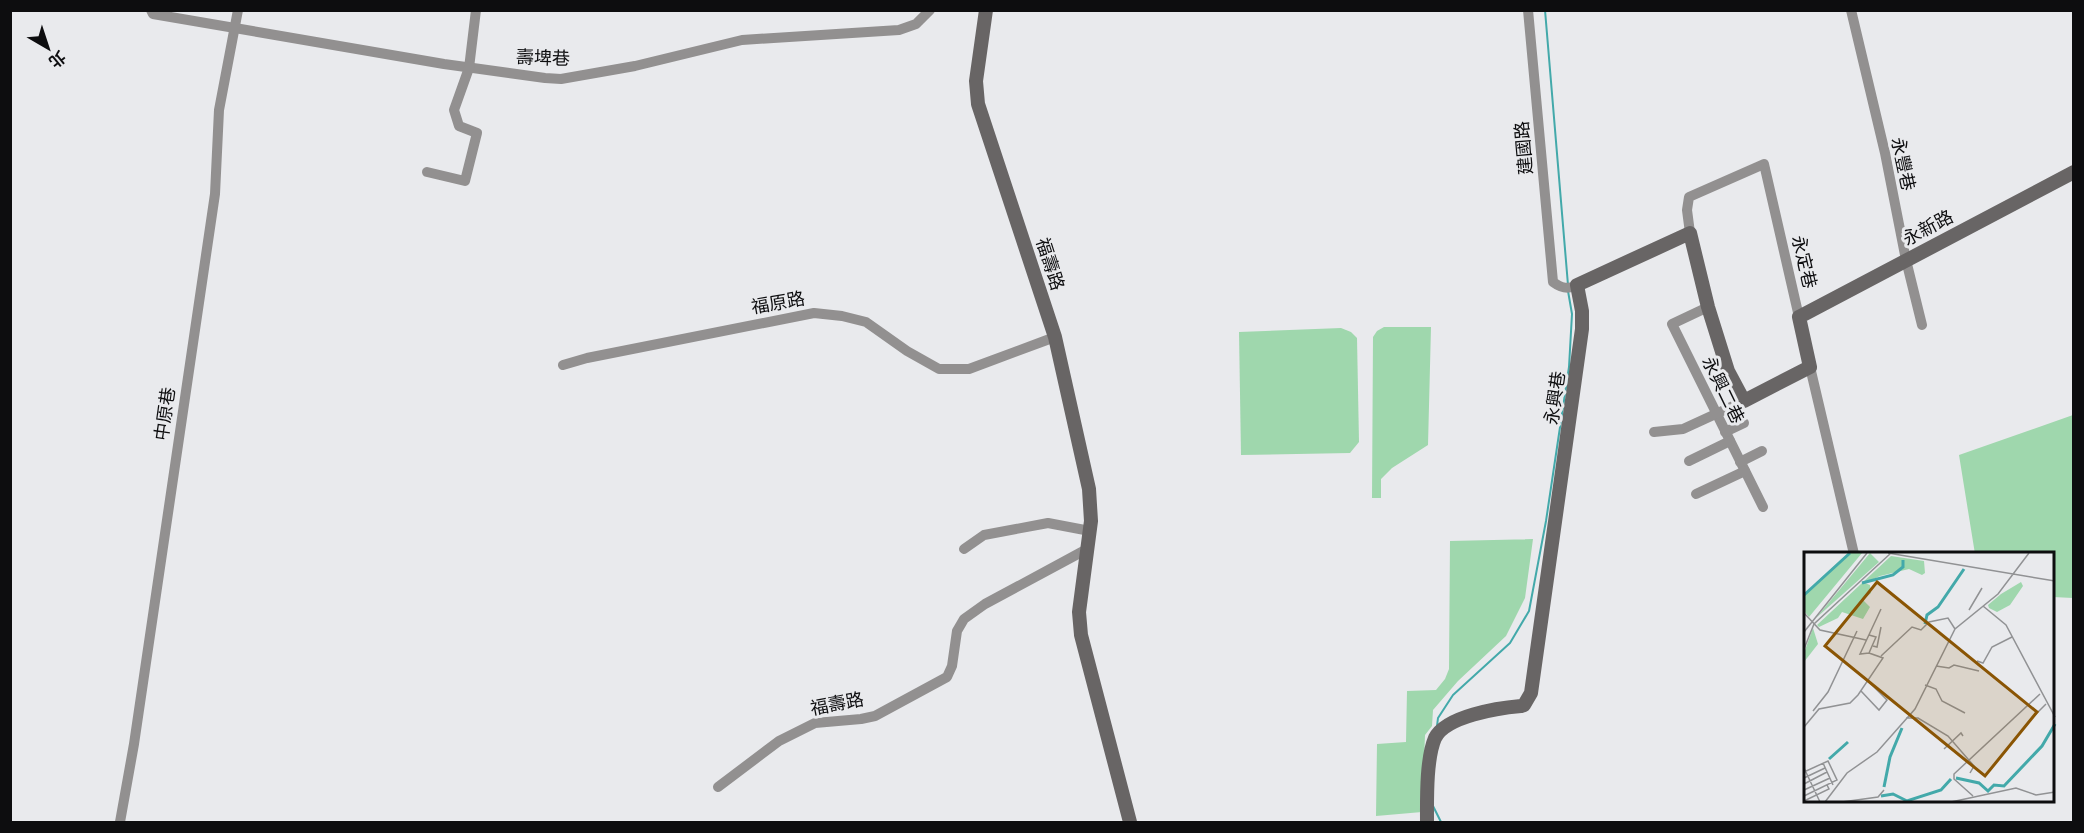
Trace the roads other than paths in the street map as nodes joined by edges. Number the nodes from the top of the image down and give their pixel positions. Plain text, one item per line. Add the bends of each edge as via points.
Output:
1 (151, 10) edge
2 (238, 10) edge
3 (476, 10) edge
4 (930, 10) edge
5 (986, 10) edge
6 (1528, 10) edge
7 (1851, 10) edge
8 (236, 27) junction
9 (469, 68) junction
10 (427, 172) dead end
11 (2073, 172) edge
12 (1690, 233) junction
13 (1906, 260) junction
14 (1571, 287) junction
15 (1708, 307) junction
16 (1799, 317) junction
17 (1922, 325) dead end
18 (1055, 337) junction
19 (563, 365) dead end
20 (1810, 367) junction
21 (1744, 401) junction
22 (1716, 414) junction
23 (1744, 423) dead end
24 (1654, 432) dead end
25 (1728, 436) junction
26 (1762, 450) dead end
27 (1689, 461) dead end
28 (1743, 467) junction
29 (1696, 494) dead end
30 (1763, 507) dead end
31 (1090, 531) junction
32 (1089, 548) junction
33 (964, 549) dead end
34 (1854, 552) edge
35 (718, 787) dead end
36 (120, 822) edge
37 (1130, 822) edge
38 (1427, 822) edge

1 - 8 street, 壽埤巷 via 153,14
2 - 8 street, 中原巷
3 - 9 street
4 - 9 street, 壽埤巷 via 916,24 899,30 742,40 561,79
5 - 18 street, 福壽路 via 976,81 978,104
6 - 14 street, 建國路 via 1553,282
7 - 13 street, 永豐巷
8 - 9 street, 壽埤巷
8 - 36 street, 中原巷 via 219,110 214,194
9 - 10 street via 454,110 459,126 477,133 465,180
11 - 13 street, 永新路
12 - 14 street
12 - 15 street
12 - 16 street, 永定巷 via 1689,197 1764,164
13 - 16 street, 永新路
13 - 17 street, 永豐巷
14 - 38 street, 永興巷 via 1582,311 1582,329 1531,693 1524,705 1464,717 1442,728 1431,751
15 - 21 street via 1728,371
15 - 22 street, 永興二巷 via 1672,324
16 - 20 street, 永定巷
18 - 19 street, 福原路 via 969,369 939,369 866,322 814,313
18 - 31 street, 福壽路 via 1089,489
20 - 21 street
20 - 34 street
21 - 22 street
22 - 24 street via 1683,429
22 - 25 street, 永興二巷
23 - 25 street
25 - 27 street
25 - 28 street, 永興二巷
26 - 28 street
28 - 29 street
28 - 30 street, 永興二巷
31 - 32 street, 福壽路
31 - 33 street via 1048,523 984,535
32 - 35 street, 福壽路 via 964,619 957,631 947,677 875,716 815,723 780,741
32 - 37 street, 福壽路 via 1079,612 1082,634

